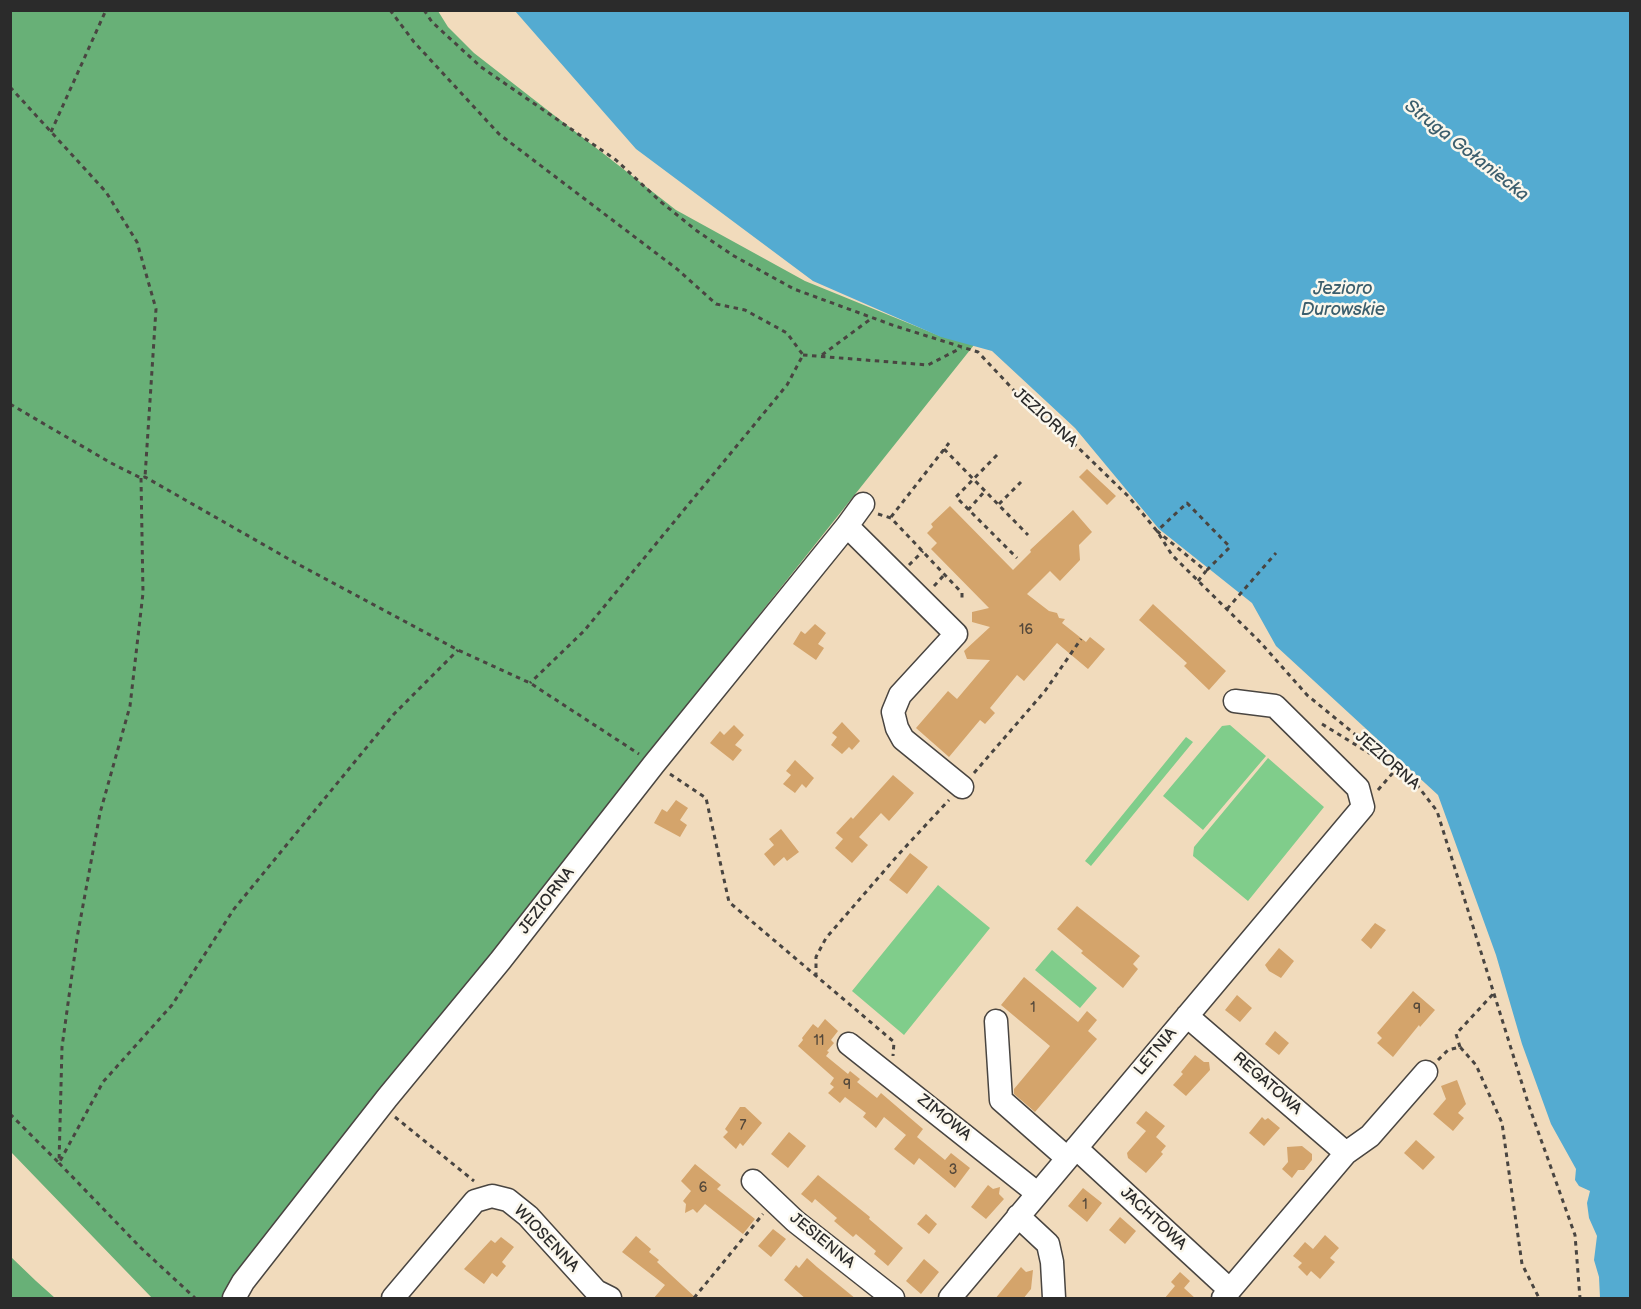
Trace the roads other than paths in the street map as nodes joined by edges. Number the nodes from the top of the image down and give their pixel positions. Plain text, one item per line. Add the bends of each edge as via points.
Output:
1 (1235, 701) dead end
2 (962, 787) road end
3 (1187, 1016) junction
4 (996, 1021) dead end
5 (849, 1044) dead end
6 (1426, 1072) road end
7 (1072, 1153) junction
8 (1346, 1153) junction
9 (753, 1181) dead end
10 (1037, 1193) junction
11 (1018, 1216) junction
12 (1227, 1294) edge
13 (234, 1299) edge
14 (393, 1299) edge
15 (610, 1299) edge
16 (893, 1299) edge
17 (950, 1299) edge
18 (1054, 1299) edge

1 - 3 street, LETNIA via 1275,706 1370,799
2 - 13 street, JEZIORNA via 903,739 893,712 900,695 956,634 856,514 381,1106 243,1282
3 - 7 street, LETNIA
3 - 8 street, REGATOWA
4 - 7 street, JACHTOWA via 1001,1100
5 - 10 street, ZIMOWA
6 - 8 street via 1370,1136
7 - 10 street, LETNIA
7 - 12 street, JACHTOWA
8 - 12 street
9 - 16 street, JESIENNA via 795,1221
10 - 11 street, LETNIA
11 - 17 street, LETNIA
11 - 18 street via 1048,1244
14 - 15 street, WIOSENNA via 483,1198 508,1200 528,1216 596,1291

